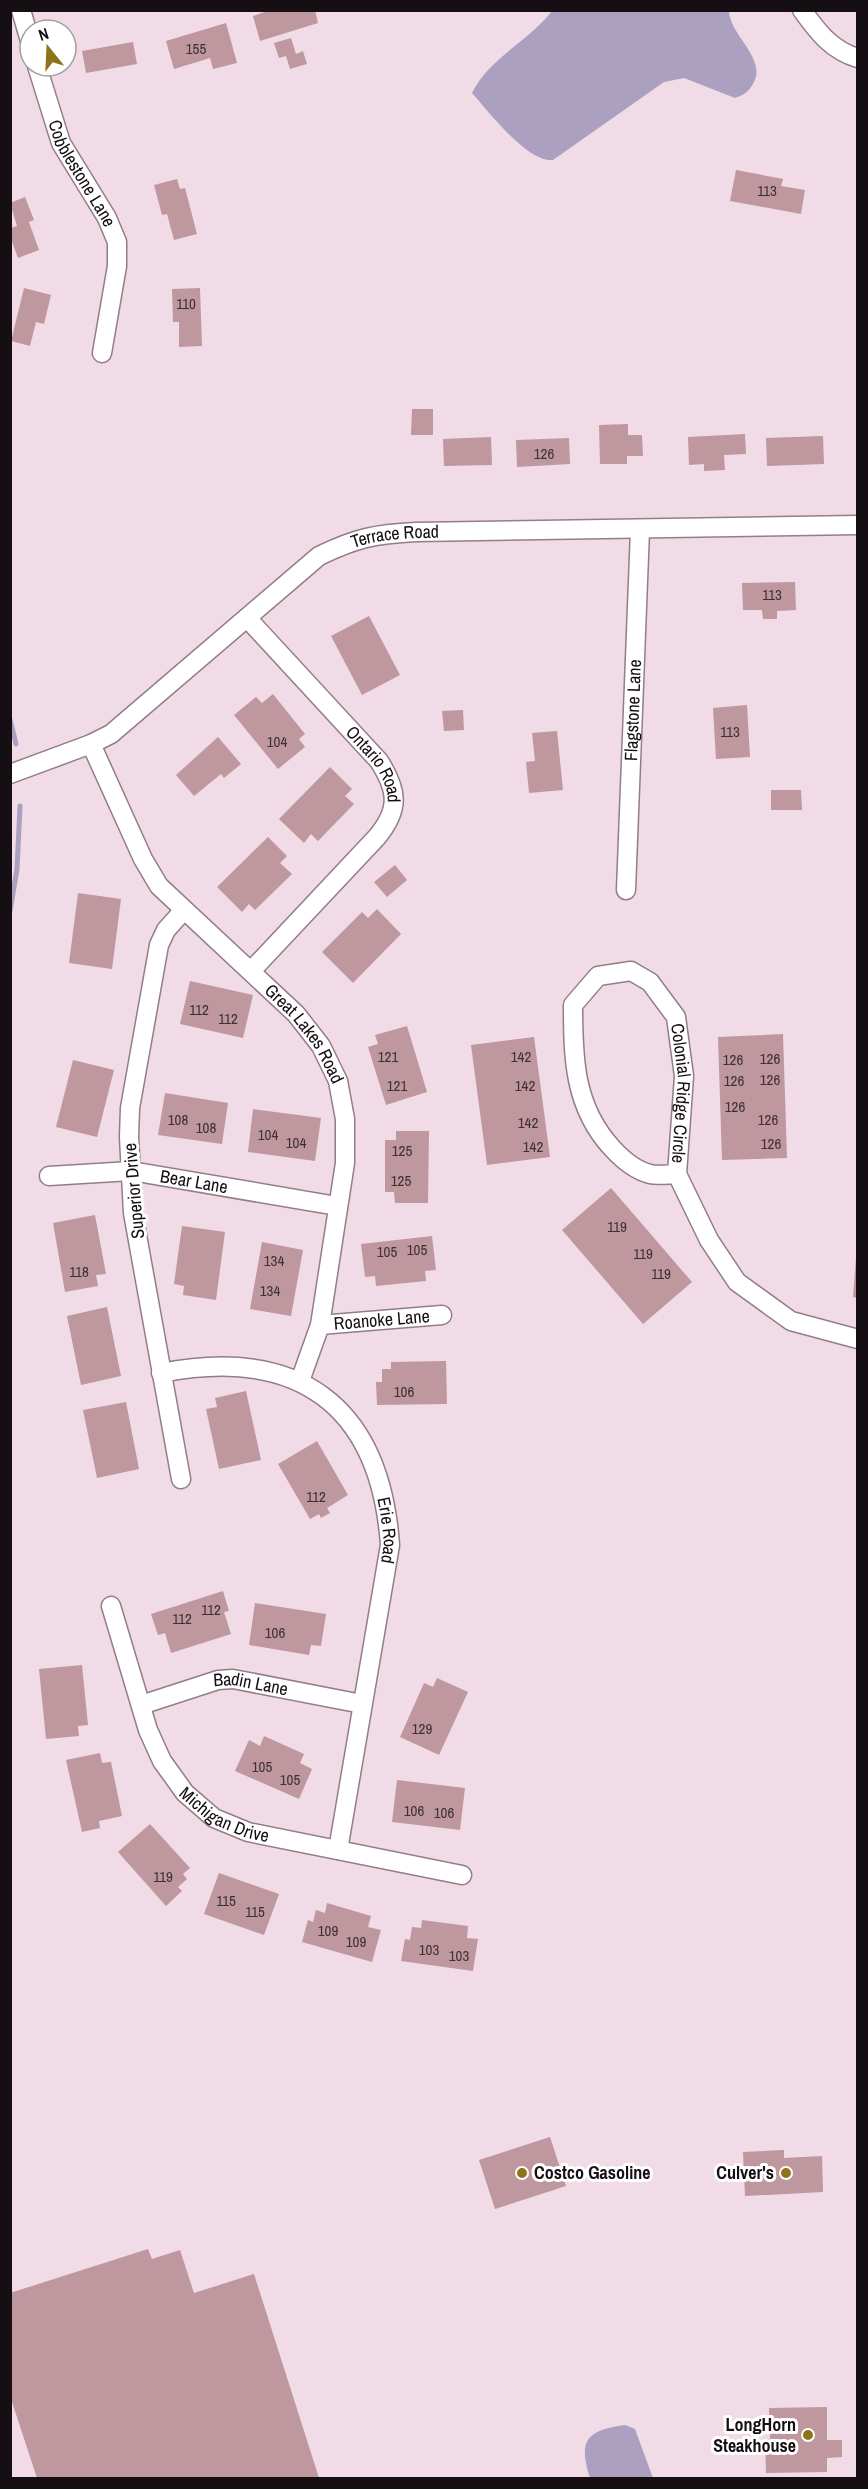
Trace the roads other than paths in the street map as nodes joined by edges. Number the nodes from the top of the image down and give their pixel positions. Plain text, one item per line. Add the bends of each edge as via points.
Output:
1 (802, 10) edge
2 (858, 58) edge
3 (41, 78) edge
4 (102, 353) dead end
5 (858, 525) edge
6 (640, 530) junction
7 (247, 618) junction
8 (91, 744) junction
9 (10, 774) edge
10 (626, 890) dead end
11 (184, 910) junction
12 (251, 971) junction
13 (131, 1171) junction
14 (677, 1174) junction
15 (49, 1176) dead end
16 (337, 1206) junction
17 (442, 1315) dead end
18 (320, 1325) junction
19 (858, 1339) edge
20 (161, 1373) junction
21 (300, 1381) junction
22 (181, 1479) dead end
23 (111, 1606) dead end
24 (362, 1704) junction
25 (141, 1705) junction
26 (338, 1850) junction
27 (462, 1875) dead end

1 - 2 street via 819,33 843,54
3 - 4 street, Cobblestone Lane via 62,143 117,242 117,266
5 - 6 street, Terrace Road
6 - 7 street, Terrace Road via 380,534 353,540 320,556
6 - 10 street, Flagstone Lane
7 - 8 street, Terrace Road via 133,717
7 - 12 street, Ontario Road via 379,761 392,781 395,801 383,830
8 - 9 street, Terrace Road
8 - 11 street, Great Lakes Road via 143,859 159,886
11 - 12 street, Great Lakes Road
11 - 13 street, Superior Drive via 166,930 159,945 130,1108
12 - 16 street, Great Lakes Road via 296,1014 321,1046 338,1081 345,1119 345,1152
13 - 15 street, Bear Lane
13 - 16 street, Bear Lane
13 - 20 street, Superior Drive via 133,1213
14 - 14 street, Colonial Ridge Circle via 650,1174 625,1162 595,1130 583,1100 573,1056 573,1005 598,976 631,971 650,982 676,1017 684,1076
14 - 19 street, Colonial Ridge Circle via 709,1240 737,1282 791,1321
16 - 18 street, Great Lakes Road
17 - 18 street, Roanoke Lane
18 - 21 street, Great Lakes Road
20 - 21 street, Erie Road via 196,1366 233,1365 263,1369
20 - 22 street, Superior Drive
21 - 24 street, Erie Road via 326,1400 368,1448 388,1508 390,1545
23 - 25 street, Michigan Drive
24 - 25 street, Badin Lane via 233,1679 218,1680
24 - 26 street, Erie Road
25 - 26 street, Michigan Drive via 162,1761 185,1793 214,1818 248,1832
26 - 27 street, Michigan Drive

